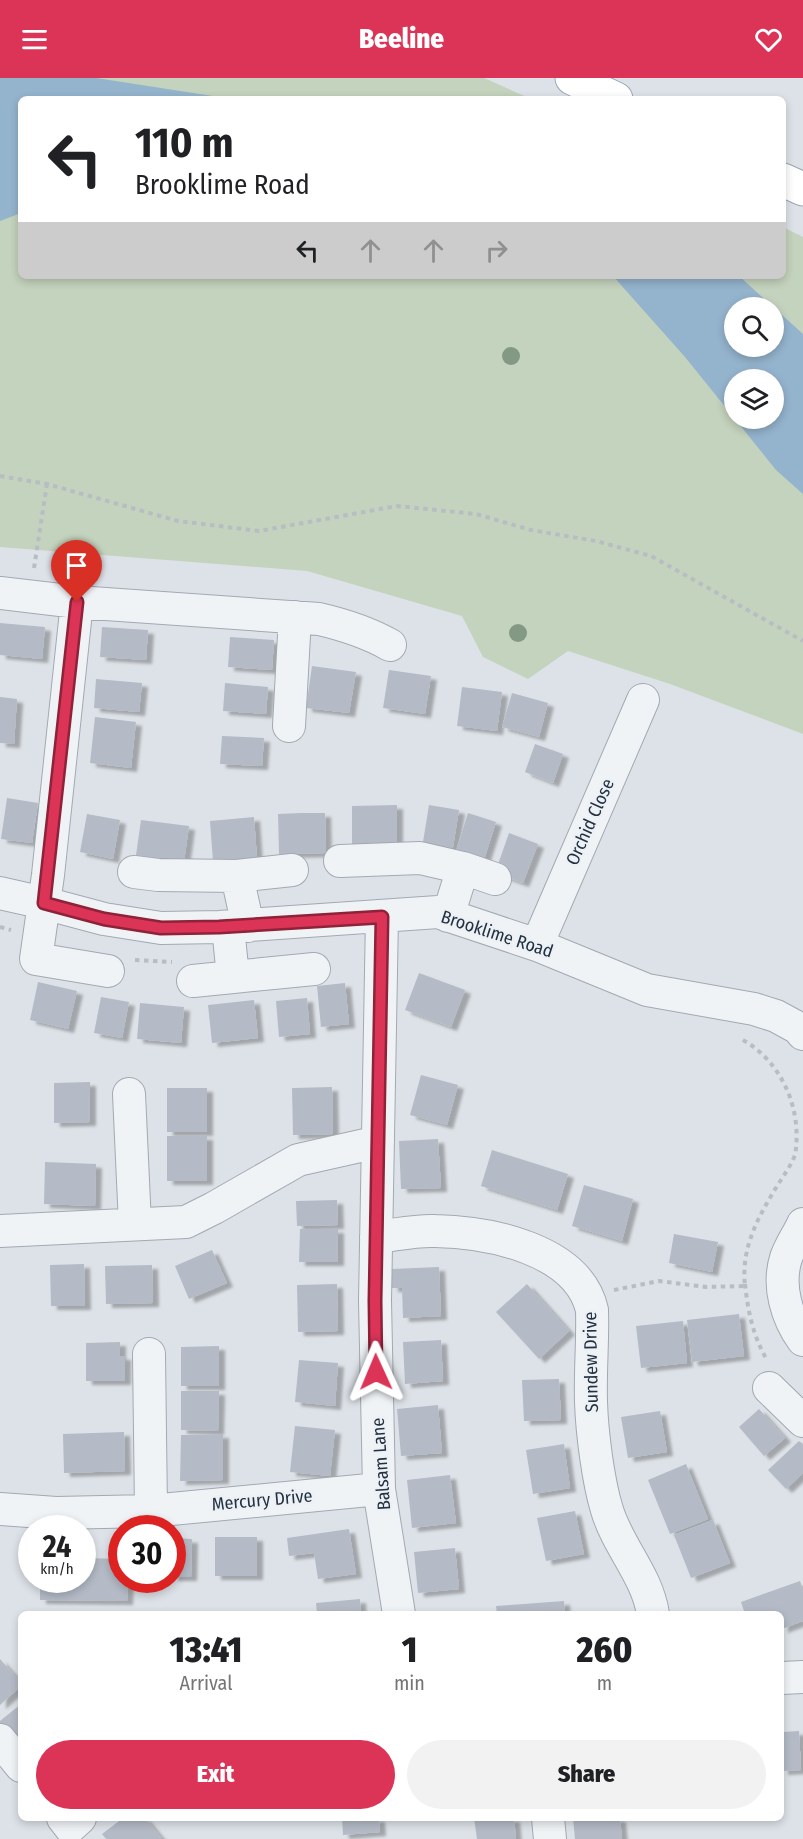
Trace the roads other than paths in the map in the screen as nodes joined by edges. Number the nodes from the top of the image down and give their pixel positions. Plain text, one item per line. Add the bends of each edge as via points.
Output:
1 (572, 78) edge
2 (610, 96) edge
3 (786, 181) edge
4 (803, 189) edge
5 (15, 594) edge
6 (77, 602) junction
7 (295, 616) junction
8 (390, 645) dead end
9 (644, 700) dead end
10 (289, 726) dead end
11 (340, 861) dead end
12 (463, 868) junction
13 (292, 870) dead end
14 (134, 872) dead end
15 (237, 876) junction
16 (495, 879) dead end
17 (0, 893) edge
18 (44, 903) junction
19 (448, 916) junction
20 (382, 917) junction
21 (238, 926) junction
22 (537, 945) junction
23 (120, 965) road end
24 (315, 969) dead end
25 (183, 972) road end
26 (233, 977) junction
27 (803, 1034) edge
28 (129, 1094) dead end
29 (378, 1142) junction
30 (135, 1224) junction
31 (803, 1224) edge
32 (0, 1231) edge
33 (376, 1237) junction
34 (803, 1340) edge
35 (149, 1354) dead end
36 (769, 1375) road end
37 (803, 1421) edge
38 (379, 1489) junction
39 (0, 1509) edge
40 (151, 1511) junction
41 (399, 1611) edge
42 (651, 1611) edge
43 (784, 1677) edge
44 (803, 1677) edge
45 (0, 1740) edge
46 (18, 1762) edge
47 (548, 1821) edge
48 (550, 1839) edge

1 - 2 main road
3 - 4 main road
5 - 6 street
6 - 7 street
6 - 18 street
7 - 8 street via 344,624
7 - 10 street
9 - 22 street, Orchid Close
11 - 12 street via 420,858
12 - 16 street
12 - 19 street
13 - 15 street
14 - 15 street
15 - 21 street
17 - 18 street, Brooklime Road
18 - 21 street, Brooklime Road via 104,919 161,928
18 - 23 street via 36,958
19 - 20 street, Brooklime Road via 438,912
19 - 22 street, Brooklime Road
20 - 21 street, Brooklime Road
20 - 29 street, Balsam Lane
21 - 26 street
22 - 27 street, Brooklime Road via 647,990 776,1016
24 - 26 street
25 - 26 street
28 - 30 street
29 - 30 street via 298,1160 186,1222
29 - 33 street, Balsam Lane
30 - 32 street
31 - 34 street via 786,1260 783,1289 787,1312
33 - 38 street, Balsam Lane
33 - 42 street, Sundew Drive via 434,1231 482,1235 532,1250 564,1266 581,1284 592,1311 591,1403 606,1508 615,1533 643,1582
35 - 40 street
36 - 37 street
38 - 40 street, Mercury Drive
38 - 41 street, Balsam Lane
39 - 40 street, Mercury Drive via 56,1513
43 - 44 street
45 - 46 street
47 - 48 street

